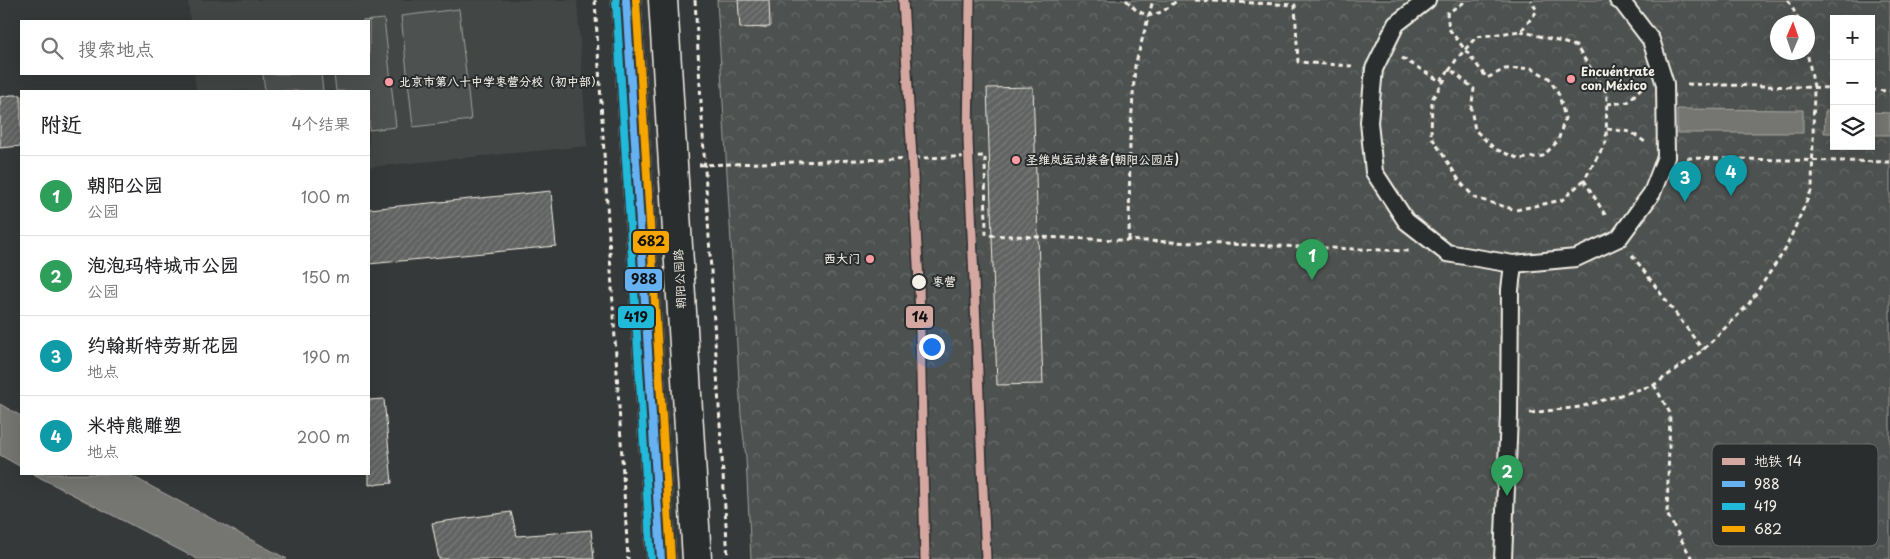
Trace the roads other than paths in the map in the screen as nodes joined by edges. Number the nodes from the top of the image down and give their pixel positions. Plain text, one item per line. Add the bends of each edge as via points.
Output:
1 (626, 0) edge
2 (663, 0) edge
3 (1427, 0) edge
4 (1618, 0) edge
5 (1513, 264) junction
6 (661, 559) edge
7 (697, 559) edge
8 (1503, 559) edge

1 - 6 main road
2 - 7 main road, 朝阳公园路
3 - 5 lane via 1396,24 1374,69 1369,122 1374,172 1406,221 1447,252
4 - 5 lane via 1650,40 1665,84 1666,157 1652,193 1619,238 1576,258
5 - 8 lane

